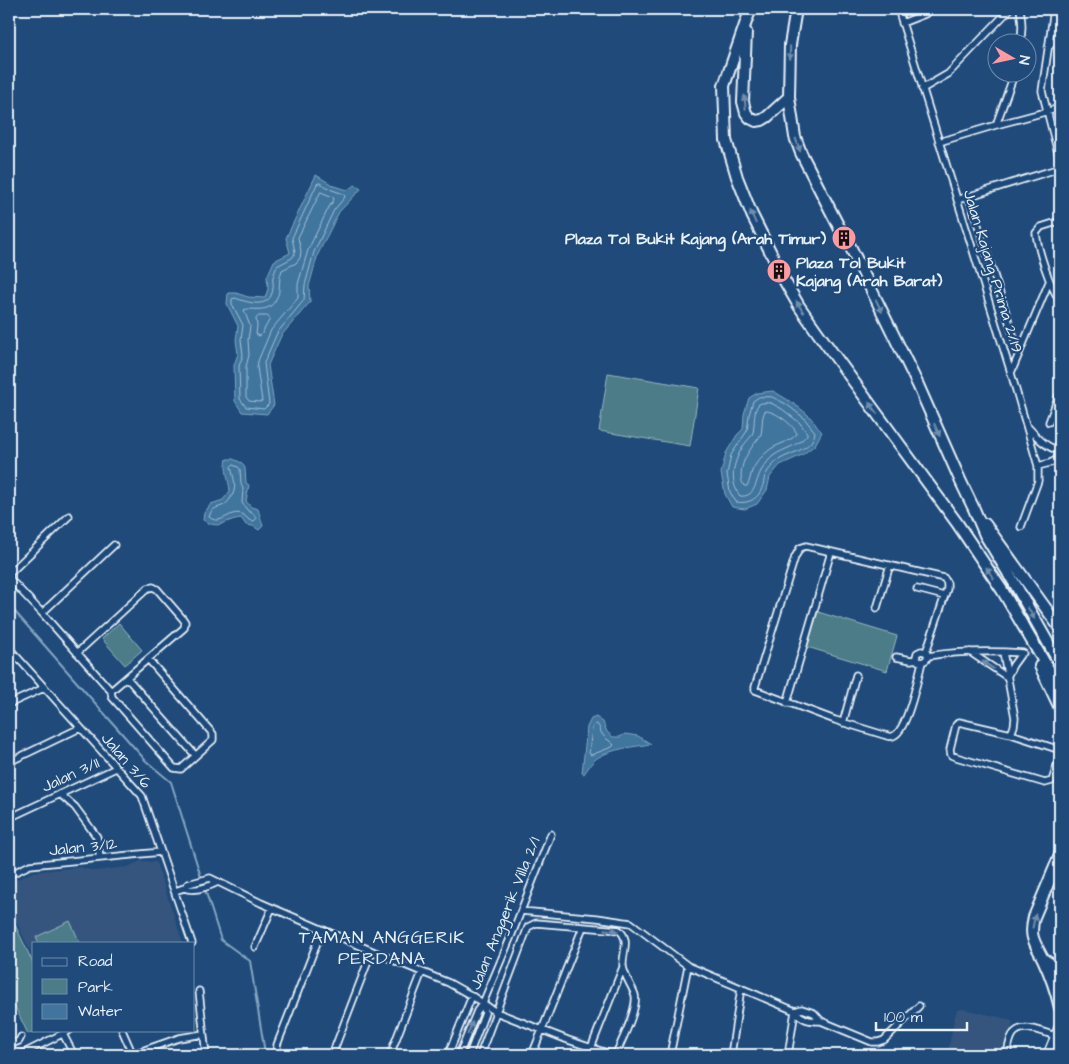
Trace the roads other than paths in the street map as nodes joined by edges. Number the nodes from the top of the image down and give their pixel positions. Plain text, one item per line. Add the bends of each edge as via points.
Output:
1 (751, 9) edge
2 (796, 9) edge
3 (898, 9) edge
4 (932, 9) edge
5 (1010, 9) edge
6 (1020, 9) edge
7 (1053, 11) edge
8 (747, 19) junction
9 (1060, 19) edge
10 (902, 23) junction
11 (1023, 32) edge
12 (1060, 36) edge
13 (1048, 48) junction
14 (1011, 82) edge
15 (922, 89) junction
16 (789, 97) junction
17 (1060, 108) edge
18 (1048, 112) junction
19 (996, 125) junction
20 (940, 142) junction
21 (1060, 161) edge
22 (1060, 168) edge
23 (969, 197) junction
24 (957, 200) junction
25 (1060, 221) edge
26 (840, 228) tunnel mouth
27 (850, 246) tunnel mouth
28 (774, 261) tunnel mouth
29 (784, 280) tunnel mouth
30 (1049, 282) junction
31 (1060, 301) edge
32 (1019, 352) junction
33 (1011, 372) junction
34 (1060, 392) edge
35 (1048, 422) dead end
36 (1026, 424) junction
37 (1060, 451) edge
38 (1060, 458) edge
39 (1038, 466) junction
40 (974, 509) junction
41 (69, 516) dead end
42 (1021, 527) dead end
43 (114, 545) dead end
44 (831, 552) junction
45 (890, 565) junction
46 (9, 576) edge
47 (917, 589) dead end
48 (1002, 590) junction
49 (944, 596) junction
50 (877, 608) dead end
51 (42, 613) junction
52 (1060, 628) edge
53 (9, 648) edge
54 (969, 652) junction
55 (1003, 652) junction
56 (77, 653) junction
57 (927, 654) junction
58 (896, 657) dead end
59 (148, 659) junction
60 (920, 661) junction
61 (1060, 664) edge
62 (856, 675) dead end
63 (127, 678) junction
64 (1007, 678) junction
65 (44, 688) junction
66 (1060, 689) edge
67 (111, 691) junction
68 (787, 703) junction
69 (9, 704) edge
70 (1060, 708) edge
71 (844, 723) junction
72 (80, 728) junction
73 (1011, 734) junction
74 (195, 755) junction
75 (1060, 755) edge
76 (9, 762) edge
77 (116, 768) junction
78 (60, 794) junction
79 (9, 818) edge
80 (551, 834) dead end
81 (162, 852) junction
82 (1060, 855) edge
83 (100, 858) junction
84 (9, 875) edge
85 (218, 882) junction
86 (188, 887) junction
87 (174, 891) junction
88 (272, 908) junction
89 (521, 911) junction
90 (583, 927) junction
91 (322, 930) junction
92 (192, 942) edge
93 (255, 946) dead end
94 (372, 951) junction
95 (1042, 958) junction
96 (688, 966) junction
97 (623, 967) junction
98 (1060, 970) edge
99 (422, 972) junction
100 (741, 988) junction
101 (199, 991) dead end
102 (472, 996) junction
103 (483, 1003) junction
104 (919, 1006) dead end
105 (1060, 1008) edge
106 (794, 1011) junction
107 (496, 1012) junction
108 (1060, 1026) edge
109 (542, 1030) junction
110 (66, 1032) edge
111 (123, 1032) edge
112 (63, 1034) junction
113 (203, 1034) junction
114 (1056, 1036) junction
115 (21, 1037) dead end
116 (9, 1045) edge
117 (1060, 1047) edge
118 (591, 1048) junction
119 (279, 1052) dead end
120 (20, 1055) edge
121 (74, 1055) edge
122 (133, 1055) edge
123 (206, 1055) edge
124 (332, 1055) edge
125 (390, 1055) edge
126 (448, 1055) edge
127 (459, 1055) edge
128 (469, 1055) edge
129 (480, 1055) edge
130 (532, 1055) edge
131 (670, 1055) edge
132 (731, 1055) edge
133 (788, 1055) edge
134 (1006, 1055) edge
135 (1048, 1055) edge
136 (1056, 1055) edge

1 - 8 highway
2 -> 16 highway via 790,45
3 - 10 street, Jalan Kajang Prima 2/19
4 - 10 street
5 - 15 street via 948,74
6 - 11 street
7 - 9 street
7 - 13 street
16 -> 8 highway via 762,120 756,121 746,113
28 -> 8 highway via 752,215 726,140 724,86
10 - 15 street, Jalan Kajang Prima 2/19
12 - 13 street
13 - 18 street via 1042,85
14 - 19 street
15 - 20 street, Jalan Kajang Prima 2/19
16 -> 26 highway via 795,137
17 - 18 street
18 - 19 street
18 - 21 street
19 - 20 street
20 - 24 street, Jalan Kajang Prima 2/19
22 - 23 street
23 - 24 street
23 - 32 street
24 - 33 street, Jalan Kajang Prima 2/19
25 - 30 street via 1036,233
27 -> 40 highway
48 -> 29 highway via 799,306
30 - 31 street
30 - 32 street
32 - 33 street
33 - 36 street, Jalan Kajang Prima 2/19
34 - 35 street
36 - 37 street via 1044,444
36 - 39 street, Jalan Kajang Prima 2/19
38 - 39 street
39 - 42 street, Jalan Kajang Prima 2/19 via 1038,481
40 - 52 highway
40 -> 61 highway via 985,536
41 - 46 street
43 - 51 street
44 - 45 street
44 - 68 street
44 - 68 street via 806,546 800,548 755,687 757,692
45 - 49 street via 944,578 947,583
45 - 50 street
46 - 51 street
47 - 49 street
48 - 66 highway
48 - 70 highway
49 - 57 street
51 - 56 street
53 - 65 street, Jalan 3/6
54 - 55 street
54 - 57 street
64 -> 54 street
55 - 64 street
55 - 64 street via 1022,654
56 - 59 street via 148,588 153,587 185,622 184,628
56 - 67 street
57 - 60 street via 926,660
57 - 60 street via 917,653
58 - 60 street
59 - 63 street
59 - 74 street via 213,734 212,740
60 - 71 street via 906,719 896,735 892,737
62 - 71 street
63 - 67 street
63 - 74 street
64 - 73 street via 1015,718
65 - 69 street
65 - 72 street, Jalan 3/6
67 - 74 street via 112,697 174,768 181,769
68 - 71 street
72 - 76 street
72 - 77 street, Jalan 3/6
73 - 75 street via 1057,749
73 - 75 street via 959,722 951,755 1045,783 1052,781
77 - 78 street, Jalan 3/11
77 - 81 street, Jalan 3/6 via 142,796
78 - 79 street, Jalan 3/11
78 - 83 street via 75,807 97,837
80 - 89 street, Jalan Anggerik Villa 2/1
81 - 83 street, Jalan 3/12
81 - 87 street, Jalan 3/6
95 -> 82 highway via 1034,944 1032,925
83 - 84 street, Jalan 3/12 via 30,865
85 - 86 street
85 - 86 street via 210,878
85 - 88 street
86 - 87 street
87 - 92 street, Jalan 3/6
88 - 91 street
88 - 93 street
89 - 96 street via 631,923
89 - 103 street, Jalan Anggerik Villa 2/1
90 -> 97 street via 619,930 626,940
90 - 107 street via 536,924 528,927
90 - 109 street
91 - 94 street
91 - 119 street via 277,1045
94 - 99 street
94 - 124 street
95 - 98 highway
95 - 105 highway
96 - 100 street
96 - 131 street
97 - 118 street
97 - 118 street via 636,1005 616,1054
99 - 102 street
99 - 125 street
100 - 106 street
100 - 132 street
101 - 113 street
102 - 103 street
102 - 126 street
103 - 107 street
127 -> 103 street, Jalan Anggerik Villa 2/1 via 477,1010
103 - 128 street, Jalan Anggerik Villa 2/1 via 485,1013
104 - 106 street via 878,1042 821,1021 814,1013 802,1009
106 - 133 street
107 - 109 street
107 - 129 street
108 - 114 main road
109 - 118 street
109 - 130 street
110 - 112 street
111 - 122 street
112 - 120 street
112 - 121 street
113 - 122 street via 179,1038
113 - 123 street
114 - 134 street via 1022,1028 1012,1036
114 - 135 main road
115 - 116 street
117 - 136 main road

